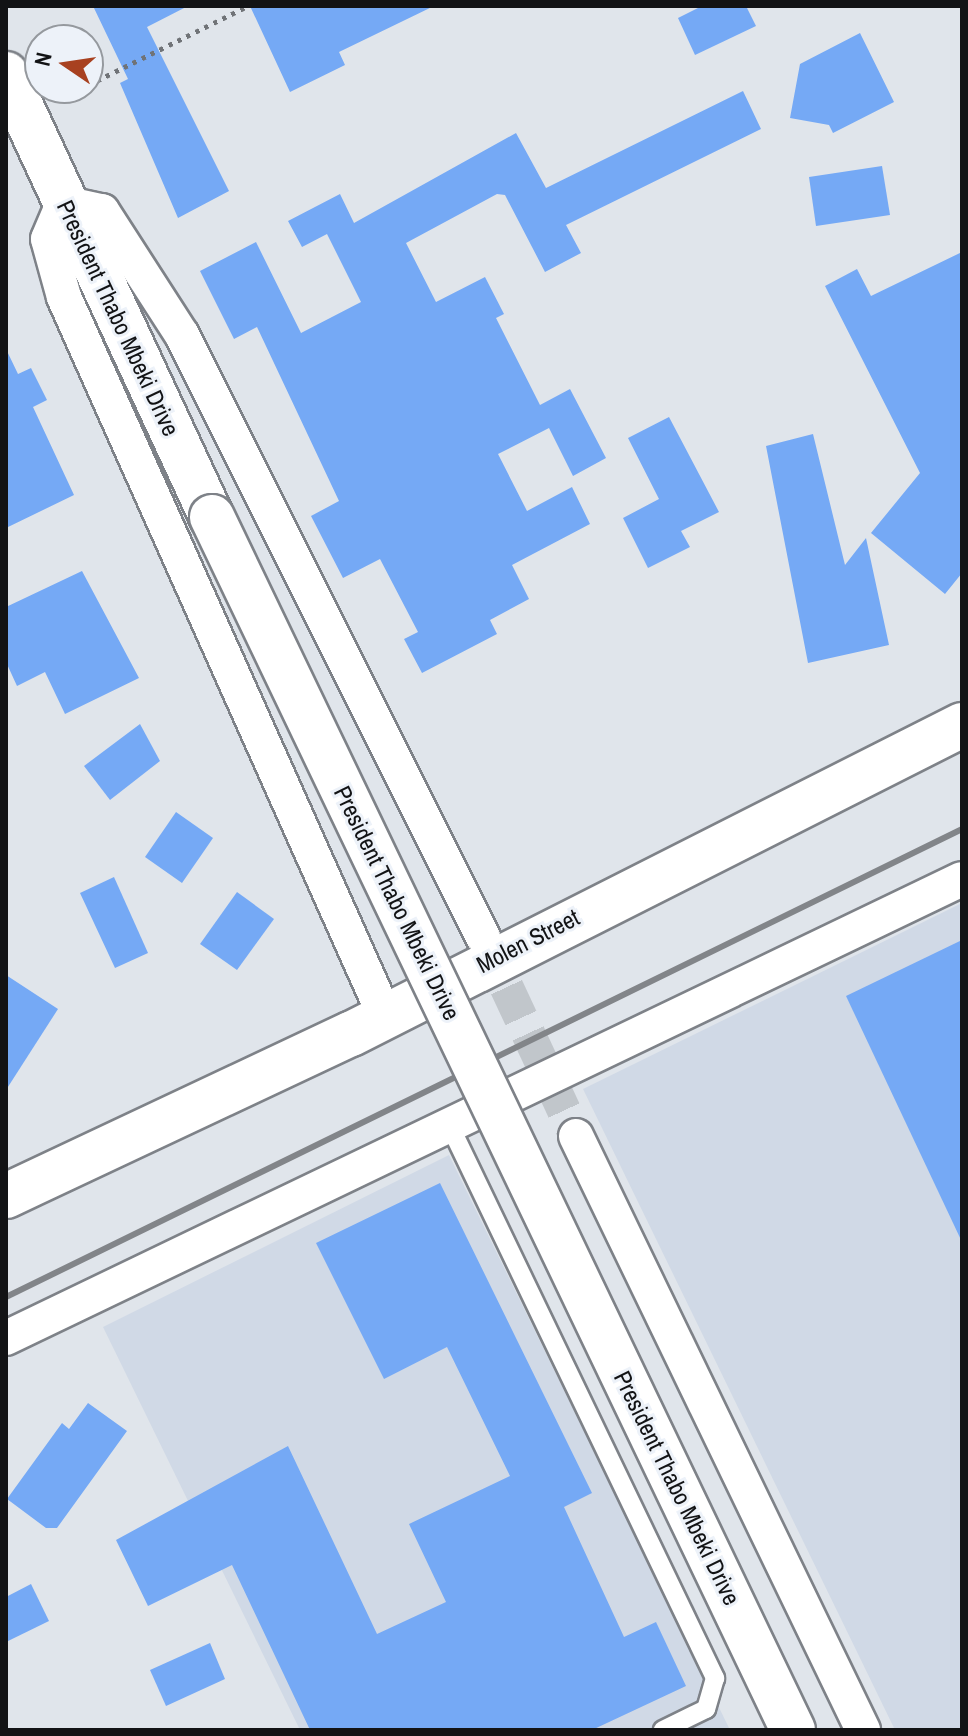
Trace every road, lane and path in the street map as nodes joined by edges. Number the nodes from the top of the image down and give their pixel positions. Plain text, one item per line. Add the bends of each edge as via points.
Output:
1 (248, 6) edge
2 (6, 74) edge
3 (104, 77) edge
4 (63, 203) junction
5 (962, 725) edge
6 (962, 879) edge
7 (483, 937) tunnel mouth
8 (385, 1016) junction
9 (449, 1124) junction
10 (576, 1136) tunnel mouth
11 (6, 1196) edge
12 (6, 1338) edge
13 (663, 1730) edge
14 (793, 1730) edge
15 (863, 1730) edge

1 - 3 path
2 - 4 street, President Thabo Mbeki Drive
4 - 7 street via 102,211 182,335
4 - 8 street via 48,239 64,297
4 - 14 street, President Thabo Mbeki Drive, bridge
5 - 8 street, Molen Street
6 - 9 street
8 - 11 street, Molen Street
9 - 12 street
9 - 13 lane via 715,1678 706,1709
10 - 15 street

